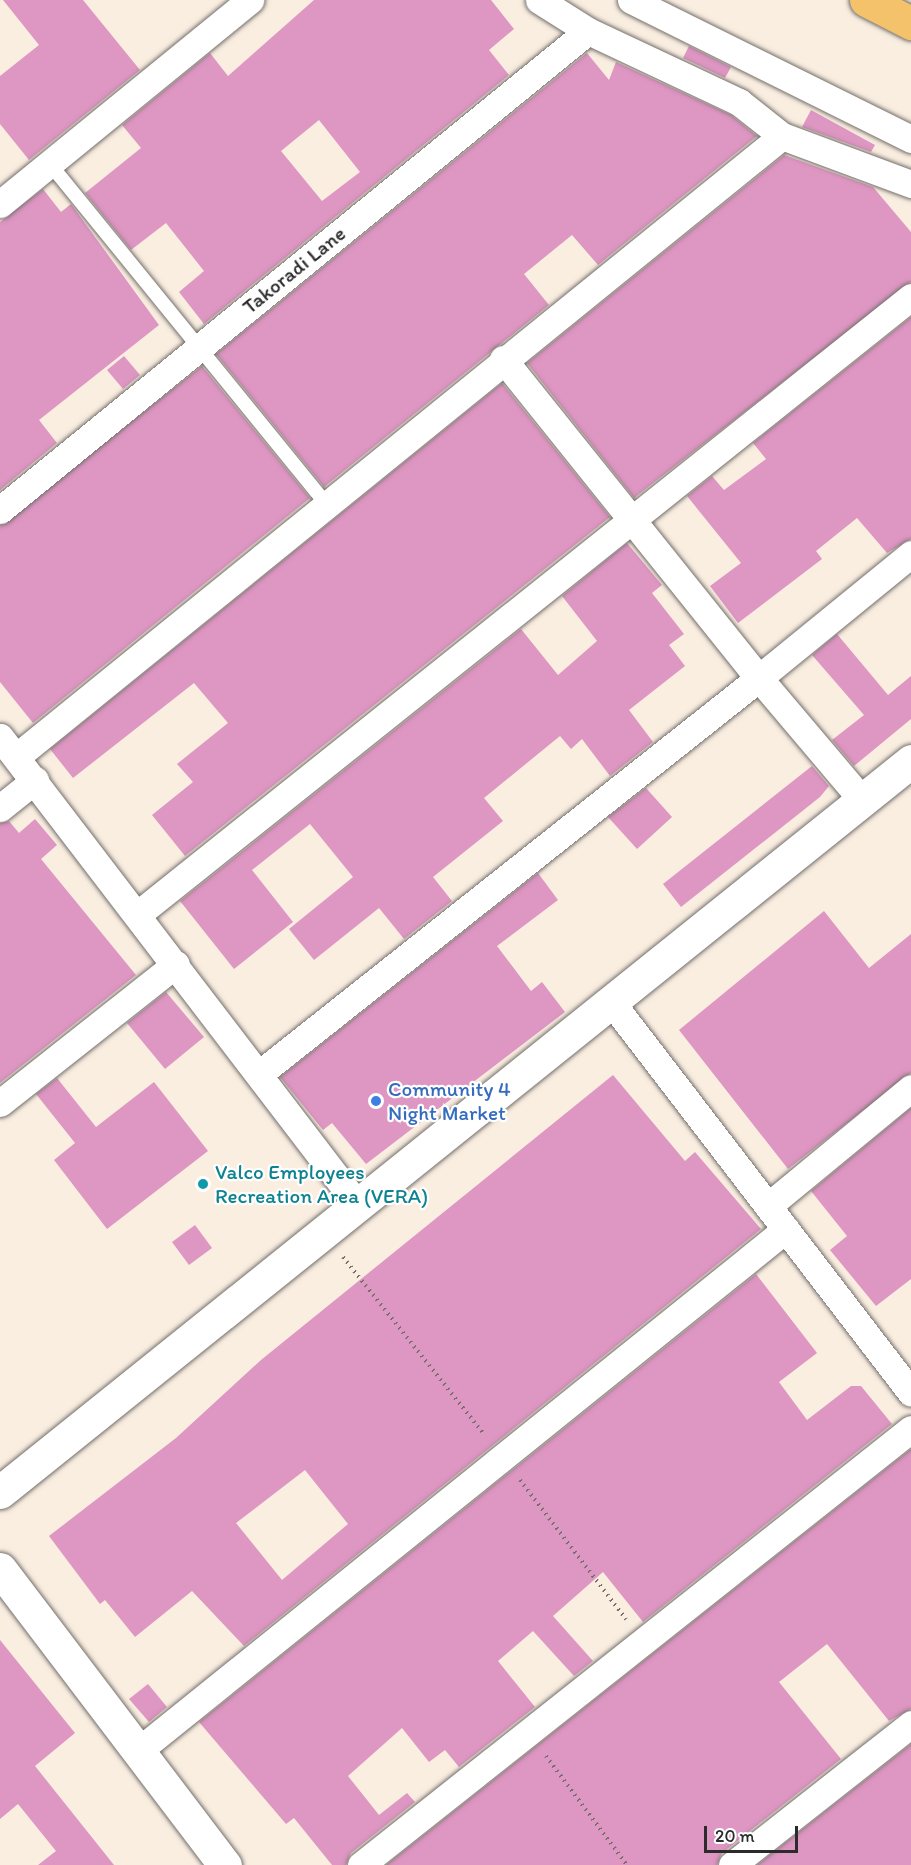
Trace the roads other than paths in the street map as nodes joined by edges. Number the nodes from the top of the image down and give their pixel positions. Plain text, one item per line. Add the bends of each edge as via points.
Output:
1 (250, 0) edge
2 (539, 0) edge
3 (631, 0) edge
4 (866, 0) edge
5 (911, 23) edge
6 (588, 31) junction
7 (782, 136) junction
8 (911, 139) edge
9 (50, 164) junction
10 (911, 184) edge
11 (0, 204) edge
12 (911, 297) edge
13 (198, 348) junction
14 (504, 359) junction
15 (326, 504) junction
16 (0, 510) edge
17 (630, 521) junction
18 (911, 554) edge
19 (759, 678) junction
20 (8, 747) edge
21 (911, 761) edge
22 (35, 780) junction
23 (862, 800) junction
24 (0, 808) edge
25 (138, 914) junction
26 (176, 964) junction
27 (612, 1003) junction
28 (259, 1074) junction
29 (911, 1089) edge
30 (0, 1102) edge
31 (358, 1205) junction
32 (768, 1206) junction
33 (786, 1229) junction
34 (902, 1360) edge
35 (911, 1392) edge
36 (911, 1429) edge
37 (0, 1492) edge
38 (1, 1571) edge
39 (911, 1724) edge
40 (138, 1751) junction
41 (225, 1865) edge
42 (362, 1865) edge
43 (732, 1865) edge

1 - 9 street
2 - 6 street
3 - 8 street
4 - 5 highway
6 - 7 street via 739,102
6 - 13 street, Takoradi Lane
7 - 10 street
7 - 14 street
9 - 11 street
9 - 13 lane
12 - 17 street
13 - 15 lane
13 - 16 street, Takoradi Lane
14 - 15 street
14 - 17 street
15 - 20 street
17 - 19 street
17 - 25 street
18 - 19 street
19 - 23 street
19 - 28 street
20 - 22 street
21 - 23 street
22 - 24 street
22 - 25 street
23 - 27 street
25 - 26 street
26 - 28 street
26 - 30 street
27 - 31 street
27 - 32 street
28 - 31 street
29 - 32 street
31 - 37 street
32 - 33 street
33 - 34 street
33 - 40 street
34 - 35 street
36 - 42 street
38 - 40 street
39 - 43 street
40 - 41 street

